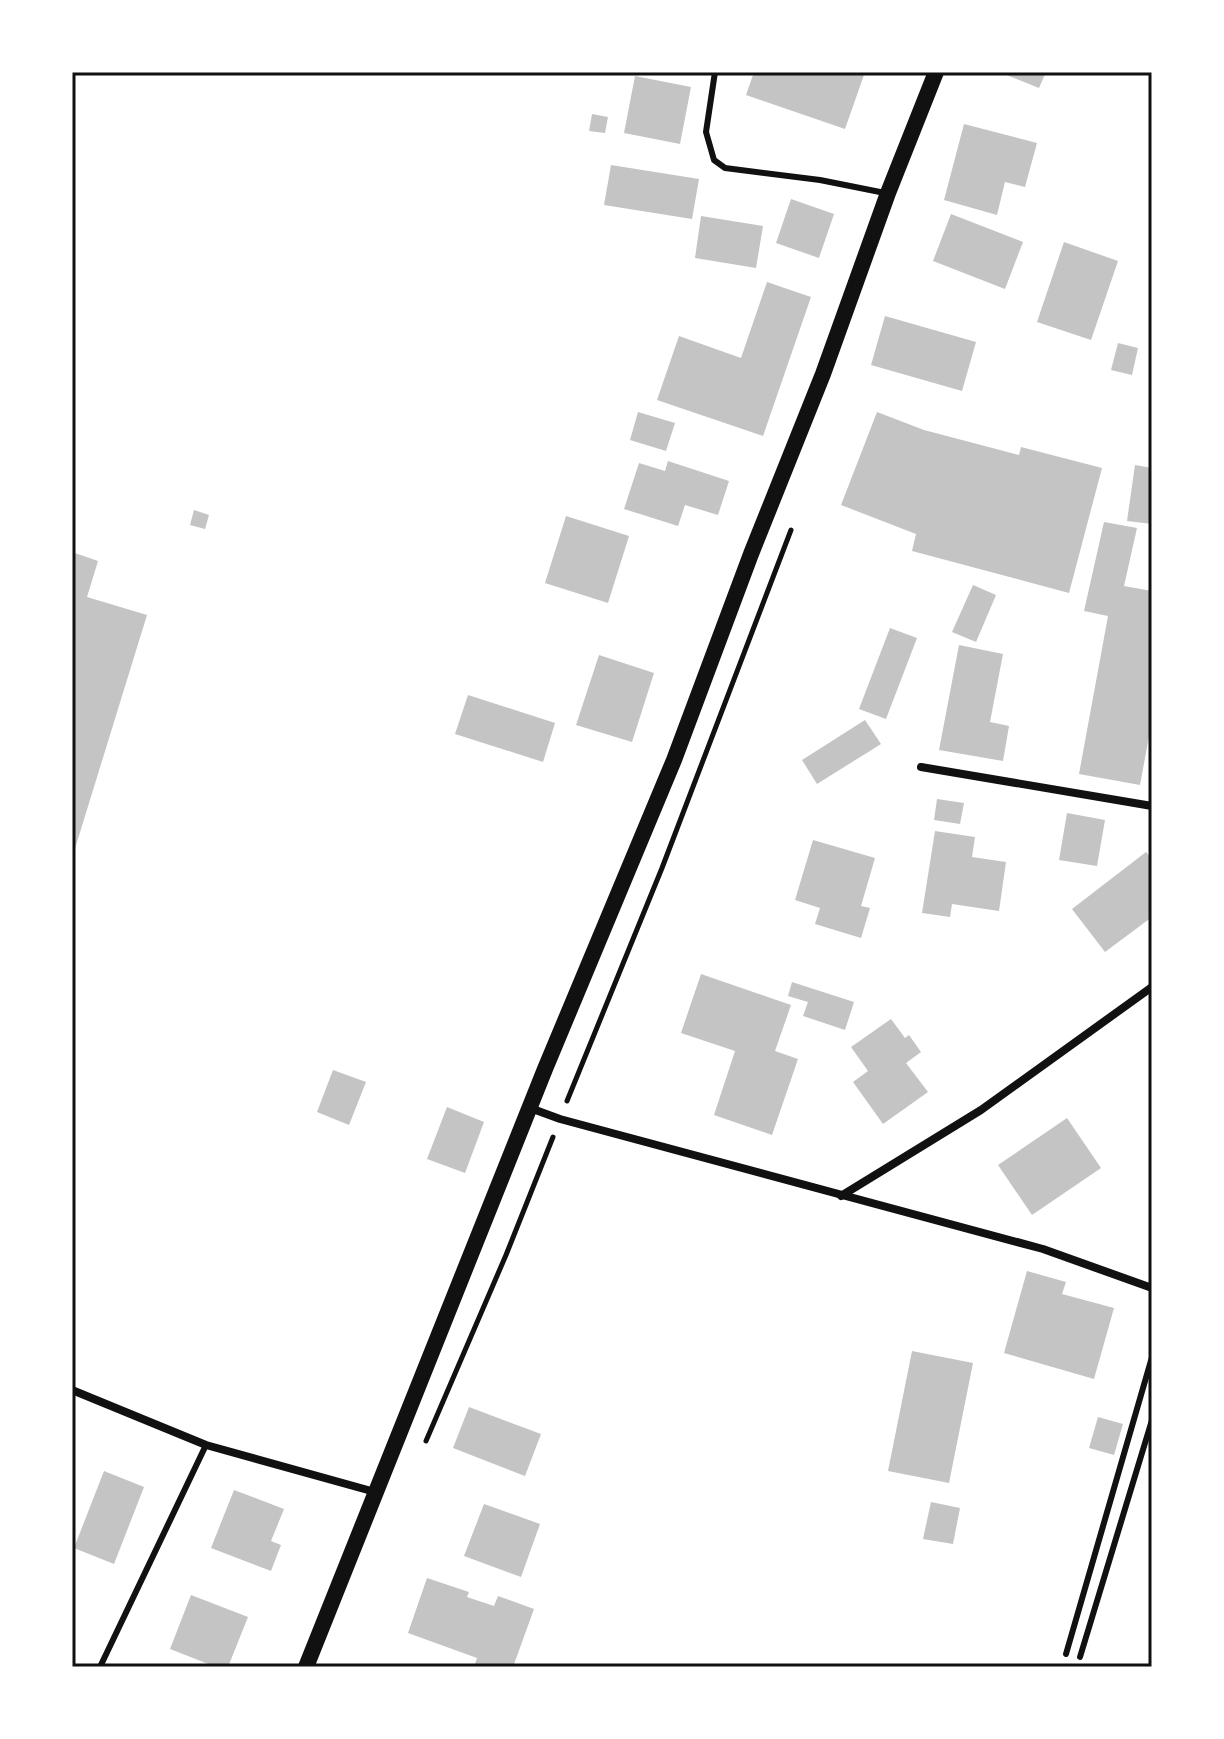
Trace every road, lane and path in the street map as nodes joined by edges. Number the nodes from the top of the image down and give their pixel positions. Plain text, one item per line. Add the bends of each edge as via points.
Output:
1 (715, 72) edge
2 (936, 72) edge
3 (888, 193) junction
4 (921, 767) dead end
5 (1152, 806) edge
6 (1152, 987) edge
7 (530, 1108) junction
8 (841, 1196) junction
9 (1152, 1288) edge
10 (1152, 1357) edge
11 (72, 1390) edge
12 (1152, 1420) edge
13 (206, 1445) junction
14 (376, 1493) junction
15 (1066, 1654) dead end
16 (1080, 1657) dead end
17 (100, 1667) edge
18 (306, 1667) edge

1 - 3 lane via 706,132 714,160 725,168
2 - 3 main road
3 - 7 main road via 674,760
4 - 5 street
6 - 8 street via 981,1110
7 - 8 street
7 - 14 main road
8 - 9 street via 1043,1249
10 - 15 lane
11 - 13 street
12 - 16 lane
13 - 14 street
13 - 17 lane
14 - 18 main road

